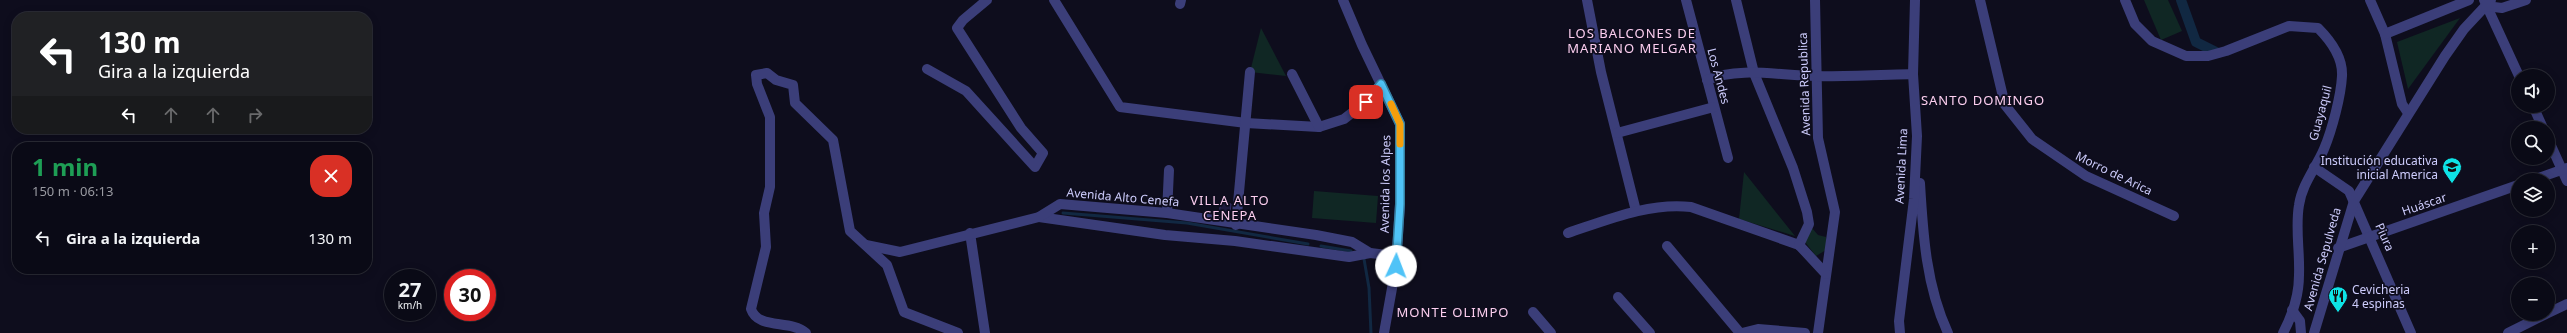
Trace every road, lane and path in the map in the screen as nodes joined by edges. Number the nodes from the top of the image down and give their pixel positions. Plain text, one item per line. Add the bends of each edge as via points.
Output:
1 (987, 0) edge
2 (1054, 0) edge
3 (1343, 0) edge
4 (1587, 0) edge
5 (1686, 0) edge
6 (1736, 0) edge
7 (1815, 0) edge
8 (1915, 0) edge
9 (1980, 0) edge
10 (2125, 0) edge
11 (2370, 0) edge
12 (2469, 0) edge
13 (2526, 0) edge
14 (2487, 2) edge
15 (2385, 34) junction
16 (927, 69) dead end
17 (2516, 69) edge
18 (1250, 72) dead end
19 (1754, 73) junction
20 (1292, 74) dead end
21 (1913, 74) junction
22 (1816, 76) junction
23 (1707, 80) junction
24 (1381, 84) junction
25 (1714, 107) junction
26 (2408, 113) junction
27 (1246, 123) junction
28 (1319, 127) junction
29 (1617, 134) junction
30 (1917, 136) junction
31 (2555, 151) edge
32 (1728, 158) dead end
33 (2314, 167) junction
34 (2565, 169) edge
35 (1169, 170) dead end
36 (2553, 173) edge
37 (2567, 181) edge
38 (2511, 187) edge
39 (2354, 201) junction
40 (1636, 211) junction
41 (1167, 213) junction
42 (2174, 216) dead end
43 (1040, 217) junction
44 (1236, 225) junction
45 (970, 233) junction
46 (1568, 233) dead end
47 (2371, 236) junction
48 (864, 244) junction
49 (1800, 245) junction
50 (1667, 246) dead end
51 (2338, 248) junction
52 (1367, 254) junction
53 (1396, 256) junction
54 (1826, 274) junction
55 (1618, 297) dead end
56 (2567, 304) edge
57 (2292, 310) junction
58 (2555, 310) edge
59 (1533, 312) dead end
60 (2533, 321) edge
61 (806, 333) edge
62 (958, 333) edge
63 (985, 333) edge
64 (1384, 333) edge
65 (1551, 333) edge
66 (1650, 333) edge
67 (1741, 333) edge
68 (1805, 333) edge
69 (1818, 333) edge
70 (1900, 333) edge
71 (1948, 333) edge
72 (2283, 333) edge
73 (2301, 333) edge
74 (2314, 333) edge
75 (2411, 333) edge
76 (2508, 333) edge

1 - 16 street via 957,28 1021,128 1043,153 1034,167 966,91
2 - 27 street via 1120,107
3 - 24 street, Avenida los Alpes
4 - 29 street
5 - 23 street, Los Andes
6 - 19 street
7 - 22 street, Avenida Republica
8 - 21 street, Avenida Lima
9 - 42 street, Morro de Arica via 2005,105 2032,139 2086,176
10 - 33 street, Guayaquil via 2135,24 2152,41 2186,56 2208,56 2226,51 2289,26 2318,28 2335,48 2342,74 2340,94 2324,148
11 - 15 street
12 - 15 street
13 - 14 street via 2502,8
14 - 17 street
14 - 26 street, Avenida Sepulveda via 2464,29
15 - 26 street via 2402,104
18 - 27 street
19 - 22 street
19 - 23 street via 1718,75
19 - 49 street via 1794,168 1807,212 1809,224
20 - 28 street
21 - 22 street
21 - 30 street, Avenida Lima
22 - 54 street, Avenida Republica via 1818,138 1835,212
23 - 25 street, Los Andes
24 - 28 street via 1366,102 1344,119
24 - 53 street, Avenida los Alpes via 1400,124 1400,204
25 - 29 street
25 - 32 street, Los Andes
26 - 39 street, Avenida Sepulveda
27 - 28 street
27 - 44 street
29 - 40 street
30 - 70 street, Avenida Lima via 1914,200 1899,322
30 - 71 street via 1923,234 1930,279
31 - 34 street
33 - 39 street, Piura via 2349,191
33 - 57 street, Guayaquil via 2299,203 2296,226 2299,276
34 - 36 street
34 - 37 street
35 - 41 street
38 - 47 street, Huáscar
39 - 47 street, Piura
39 - 51 street, Avenida Sepulveda
40 - 46 street
40 - 49 street via 1677,205 1691,207
41 - 43 street, Avenida Alto Cenefa via 1060,204
41 - 44 street, Avenida Alto Cenefa
43 - 45 street, Avenida Alto Cenefa
43 - 52 street, Avenida Alto Cenefa via 1165,235 1236,241 1354,257
44 - 52 street, Avenida Alto Cenefa via 1352,242
45 - 48 street, Avenida Alto Cenefa via 900,252
45 - 63 street
47 - 51 street, Huáscar
47 - 75 street, Piura
48 - 61 street via 850,231 833,140 795,103 793,85 776,80 767,73 756,75 770,117 770,187 764,213 766,247 751,309 754,316 761,321 796,326
48 - 62 street via 887,265 904,312
49 - 54 street
50 - 67 street
51 - 74 street, Avenida Sepulveda
52 - 53 street, Avenida Alto Cenefa
53 - 64 street, Avenida los Alpes
54 - 69 street, Avenida Republica
55 - 66 street
56 - 58 street
57 - 72 street, Guayaquil
57 - 73 street via 2300,321
59 - 65 street
60 - 76 street
67 - 68 street via 1758,328

